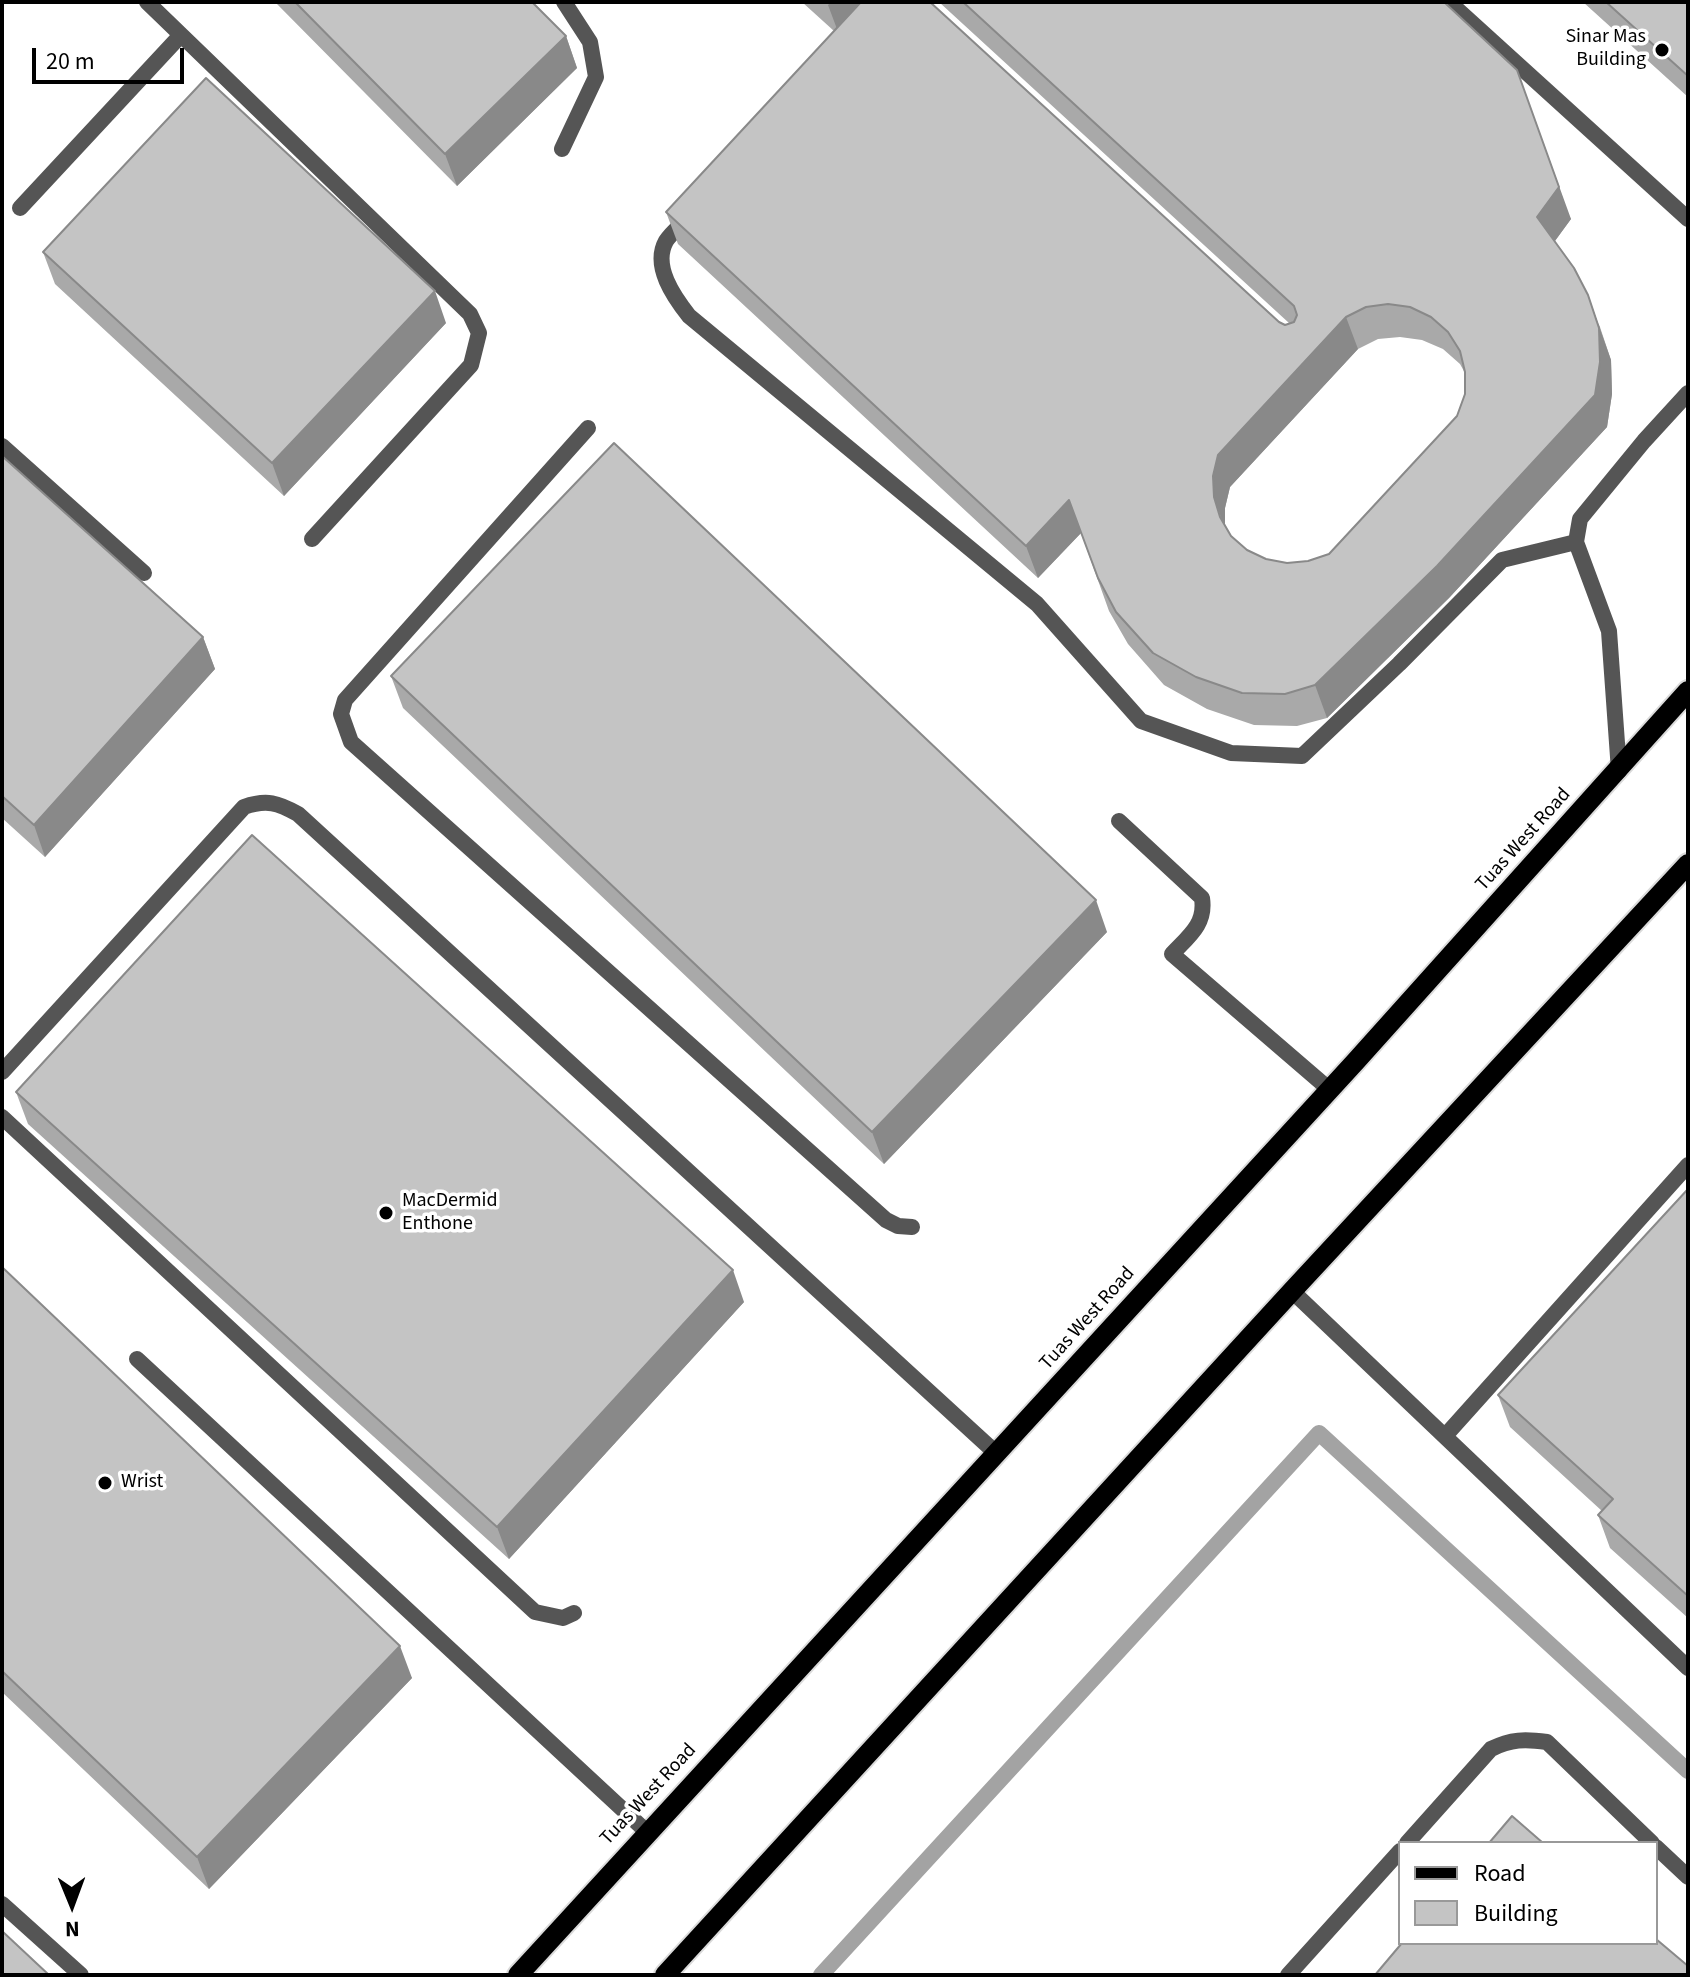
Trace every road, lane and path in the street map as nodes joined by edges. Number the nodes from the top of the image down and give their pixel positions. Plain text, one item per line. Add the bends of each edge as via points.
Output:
1 (147, 2) edge
2 (564, 2) edge
3 (1449, 2) edge
4 (181, 35) junction
5 (562, 149) dead end
6 (20, 208) dead end
7 (697, 208) edge
8 (1688, 219) edge
9 (1688, 393) edge
10 (588, 428) dead end
11 (2, 446) edge
12 (312, 539) dead end
13 (1576, 542) junction
14 (144, 573) dead end
15 (1688, 691) edge
16 (1619, 771) junction
17 (1119, 821) dead end
18 (1688, 864) edge
19 (2, 1072) edge
20 (1330, 1090) junction
21 (2, 1117) edge
22 (1688, 1165) edge
23 (912, 1227) dead end
24 (1292, 1291) junction
25 (137, 1359) dead end
26 (1445, 1436) junction
27 (997, 1454) junction
28 (574, 1613) dead end
29 (1688, 1668) edge
30 (647, 1832) junction
31 (1409, 1841) edge
32 (1650, 1841) edge
33 (1658, 1849) edge
34 (1398, 1853) edge
35 (1688, 1877) edge
36 (2, 1904) edge
37 (81, 1975) edge
38 (518, 1975) edge
39 (665, 1975) edge
40 (1288, 1975) edge

1 - 4 lane
2 - 5 lane via 590,42 596,77
3 - 8 lane
4 - 6 lane
4 - 12 lane via 470,314 479,333 471,365
7 - 13 lane via 665,242 662,259 671,293 689,316 1037,604 1141,721 1231,753 1302,756 1502,560
9 - 13 lane via 1580,519
10 - 23 lane via 345,700 341,714 351,742 886,1220
11 - 14 lane
13 - 16 lane via 1609,631
15 - 16 main road, Tuas West Road
16 - 20 main road, Tuas West Road
17 - 20 lane via 1202,898 1199,925 1172,954
18 - 24 main road
19 - 27 lane via 244,807 278,803 298,814
20 - 27 main road, Tuas West Road
21 - 28 lane via 535,1612 563,1618
22 - 26 lane
24 - 26 lane
24 - 39 main road
25 - 30 lane
26 - 29 lane
27 - 30 main road, Tuas West Road
30 - 38 main road, Tuas West Road
31 - 32 lane via 1491,1749 1523,1738 1547,1742
33 - 35 lane
34 - 40 lane
36 - 37 lane

